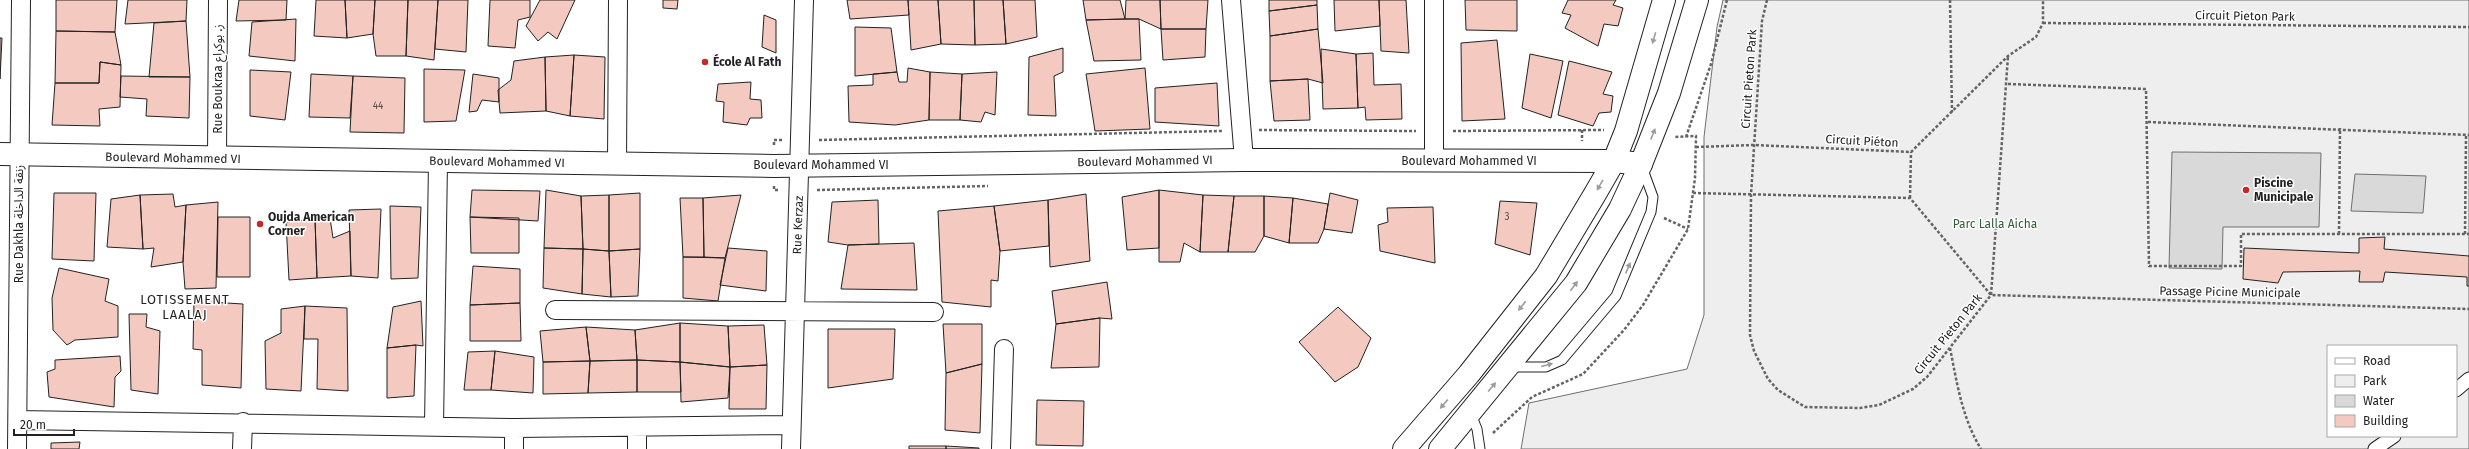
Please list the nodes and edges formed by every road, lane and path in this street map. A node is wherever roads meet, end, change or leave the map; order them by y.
1 (21, 0) edge
2 (218, 0) edge
3 (618, 0) edge
4 (804, 0) edge
5 (1231, 0) edge
6 (1434, 0) edge
7 (1664, 0) edge
8 (1697, 0) edge
9 (1727, 0) edge
10 (1767, 0) edge
11 (1950, 0) edge
12 (2043, 0) edge
13 (2043, 23) junction
14 (2469, 27) edge
15 (2008, 56) junction
16 (2008, 84) junction
17 (1952, 112) junction
18 (2148, 122) junction
19 (2340, 128) junction
20 (2467, 135) edge
21 (1686, 137) dead end
22 (1754, 145) junction
23 (1696, 147) dead end
24 (1911, 152) junction
25 (9, 154) edge
26 (217, 159) junction
27 (1244, 160) junction
28 (1434, 160) junction
29 (1614, 161) junction
30 (438, 162) junction
31 (617, 164) junction
32 (1641, 164) junction
33 (800, 166) junction
34 (1693, 193) dead end
35 (1751, 195) junction
36 (1910, 198) junction
37 (2338, 234) junction
38 (2465, 234) junction
39 (2469, 234) edge
40 (1991, 295) junction
41 (2469, 309) edge
42 (555, 310) dead end
43 (795, 310) junction
44 (934, 312) dead end
45 (1950, 348) junction
46 (1004, 349) dead end
47 (1509, 366) junction
48 (2469, 379) edge
49 (2457, 389) edge
50 (1470, 412) junction
51 (18, 420) junction
52 (1430, 421) junction
53 (244, 422) junction
54 (790, 425) junction
55 (434, 426) junction
56 (637, 427) junction
57 (514, 428) junction
58 (2393, 437) edge
59 (1444, 444) edge
60 (17, 449) edge
61 (242, 449) edge
62 (514, 449) edge
63 (637, 449) edge
64 (791, 449) edge
65 (1001, 449) edge
66 (1404, 449) edge
67 (1480, 449) edge
68 (1981, 449) edge
69 (2375, 449) edge

1 - 25 street, Rue Dakhla زنقة الداخلة
2 - 26 street, Rue Boukraa ز. بوكراع
3 - 31 street
4 - 33 street, Rue Kerzaz
5 - 27 street
6 - 28 street
7 -> 29 street
32 -> 8 street
9 - 21 path
10 - 22 path, Circuit Pieton Park
11 - 17 path
12 - 13 path
13 - 14 path, Circuit Pieton Park
13 - 15 path, Circuit Piéton
15 - 16 path, Circuit Pieton Park
15 - 17 path, Circuit Piéton
16 - 18 path
16 - 40 path, Circuit Pieton Park
17 - 24 path, Circuit Piéton
18 - 19 path
18 - 37 path
19 - 20 path
19 - 37 path
20 - 38 path
22 - 23 path, Circuit Piéton
22 - 24 path, Circuit Piéton
22 - 35 path, Circuit Pieton Park
24 - 36 path
25 - 26 street, Boulevard Mohammed VI
25 - 51 street, Rue Dakhla زنقة الداخلة
26 - 30 street, Boulevard Mohammed VI
27 - 28 street, Boulevard Mohammed VI
27 - 33 street, Boulevard Mohammed VI
28 - 29 street, Boulevard Mohammed VI
29 - 32 street, Boulevard Mohammed VI
29 -> 52 street
30 - 31 street, Boulevard Mohammed VI
30 - 55 street
31 - 33 street, Boulevard Mohammed VI
47 -> 32 street
47 -> 32 lane
33 - 43 street, Rue Kerzaz
34 - 35 path
35 - 36 path
35 - 45 path, Circuit Pieton Park
36 - 40 path
37 - 38 path
38 - 39 path
40 - 41 path, Passage Picine Municipale
40 - 45 path, Circuit Pieton Park
42 - 43 street
43 - 44 street
43 - 54 street, Rue Kerzaz
45 - 68 path
46 - 65 street
50 -> 47 street
48 - 49 street
50 - 59 street
50 - 67 lane
51 - 53 street
51 - 60 street, Rue Dakhla زنقة الداخلة
52 - 59 street
52 - 66 street
53 - 55 street
53 - 61 street
54 - 56 street
54 - 64 street, Rue Kerzaz
55 - 57 street
56 - 57 street
56 - 63 street
57 - 62 street
58 - 69 street

